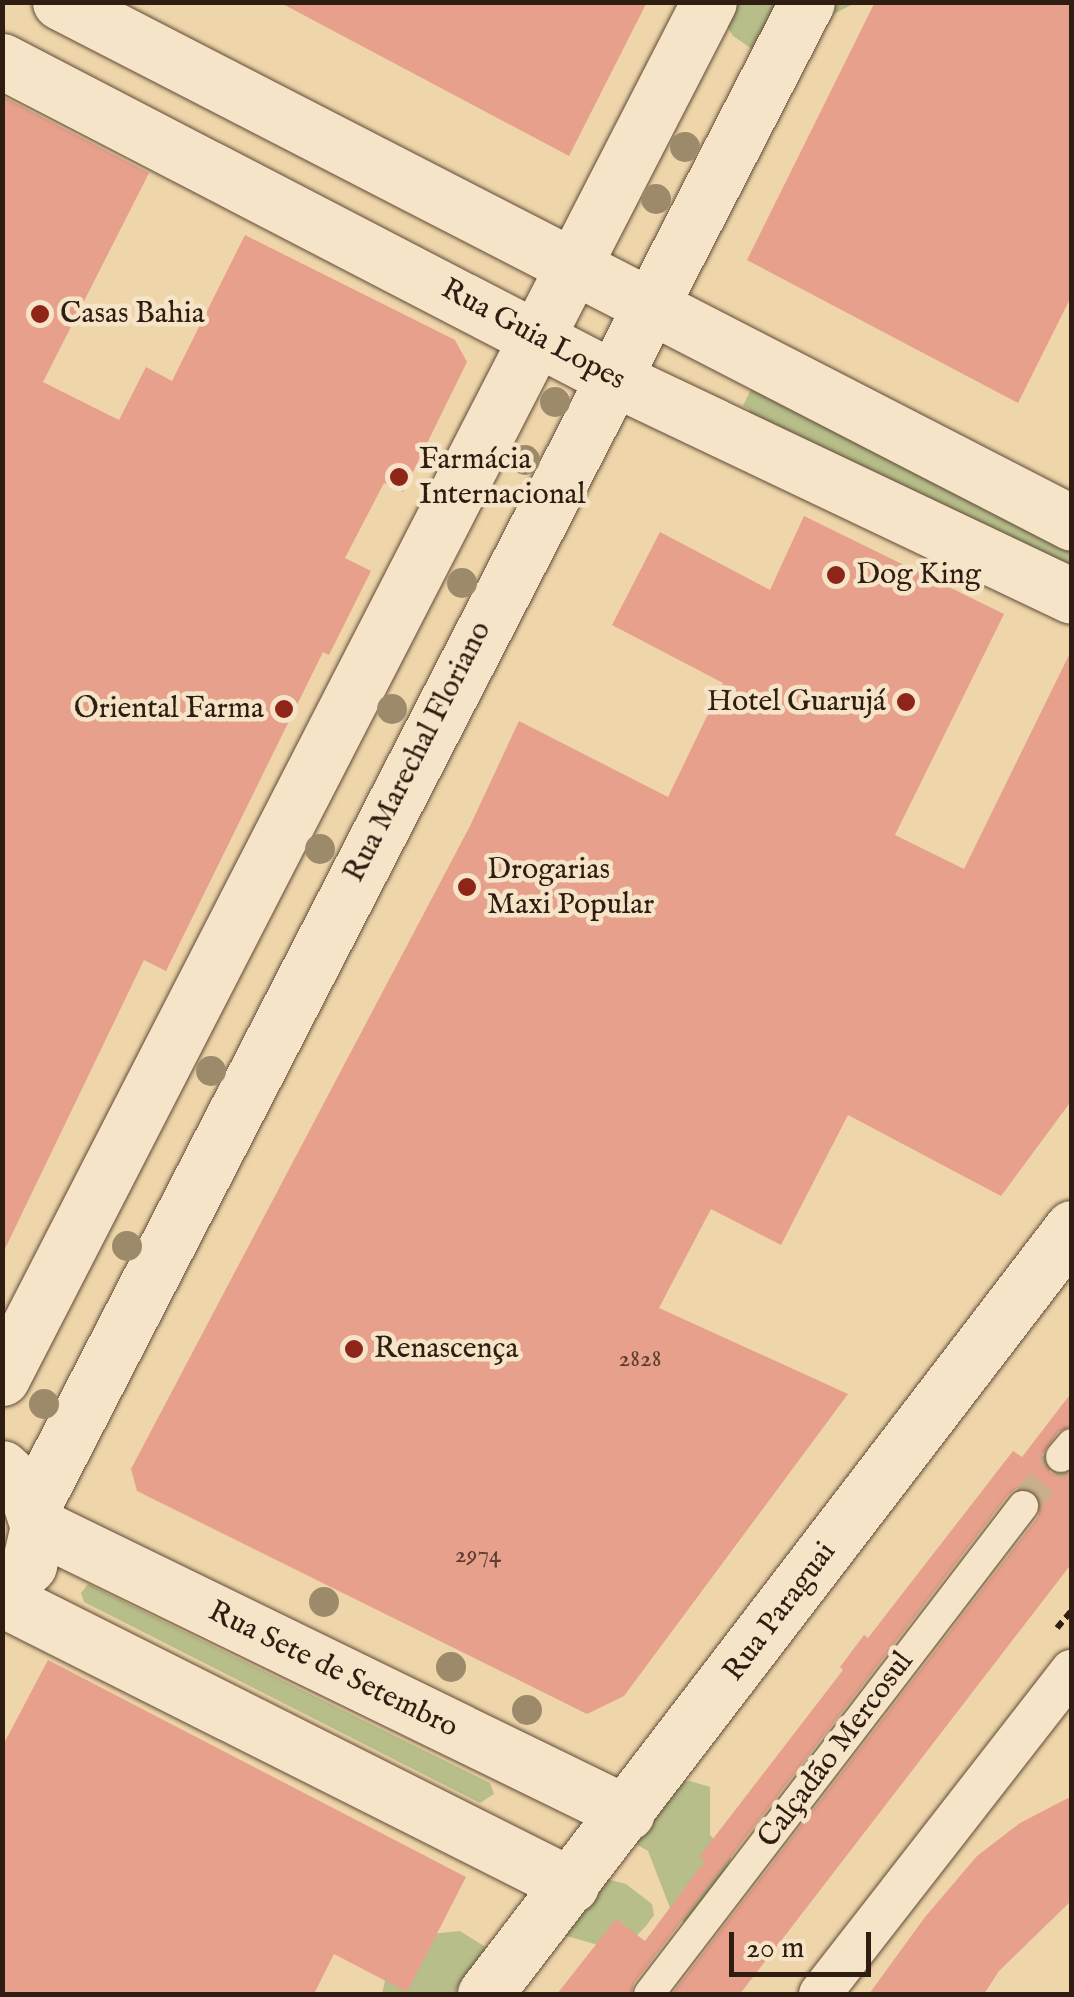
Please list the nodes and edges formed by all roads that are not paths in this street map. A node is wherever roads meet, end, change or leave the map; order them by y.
1 (60, 2) edge
2 (709, 2) edge
3 (806, 2) edge
4 (2, 61) edge
5 (575, 266) junction
6 (648, 306) junction
7 (536, 336) junction
8 (610, 377) junction
9 (1072, 523) edge
10 (1072, 596) edge
11 (1072, 1228) edge
12 (2, 1378) edge
13 (25, 1499) edge
14 (1023, 1506) tunnel mouth
15 (2, 1596) edge
16 (1072, 1670) edge
17 (627, 1813) junction
18 (572, 1885) junction
19 (485, 1994) edge
20 (649, 1994) edge
21 (820, 1994) edge

1 - 5 main road
2 - 5 main road
3 - 6 main road, Rua Marechal Floriano
4 - 7 main road, Rua Guia Lopes
5 - 6 main road
5 - 7 main road
6 - 8 main road, Rua Marechal Floriano
6 - 9 main road
7 - 8 main road, Rua Guia Lopes
7 - 12 main road
8 - 10 main road, Rua Guia Lopes
8 - 13 main road, Rua Marechal Floriano
11 - 17 main road, Rua Paraguai
13 - 15 main road, Rua Marechal Floriano
13 - 17 main road, Rua Sete de Setembro
14 - 20 street, Calçadão Mercosul
15 - 18 main road
16 - 21 street
17 - 18 main road, Rua Paraguai
18 - 19 main road, Rua Paraguai

